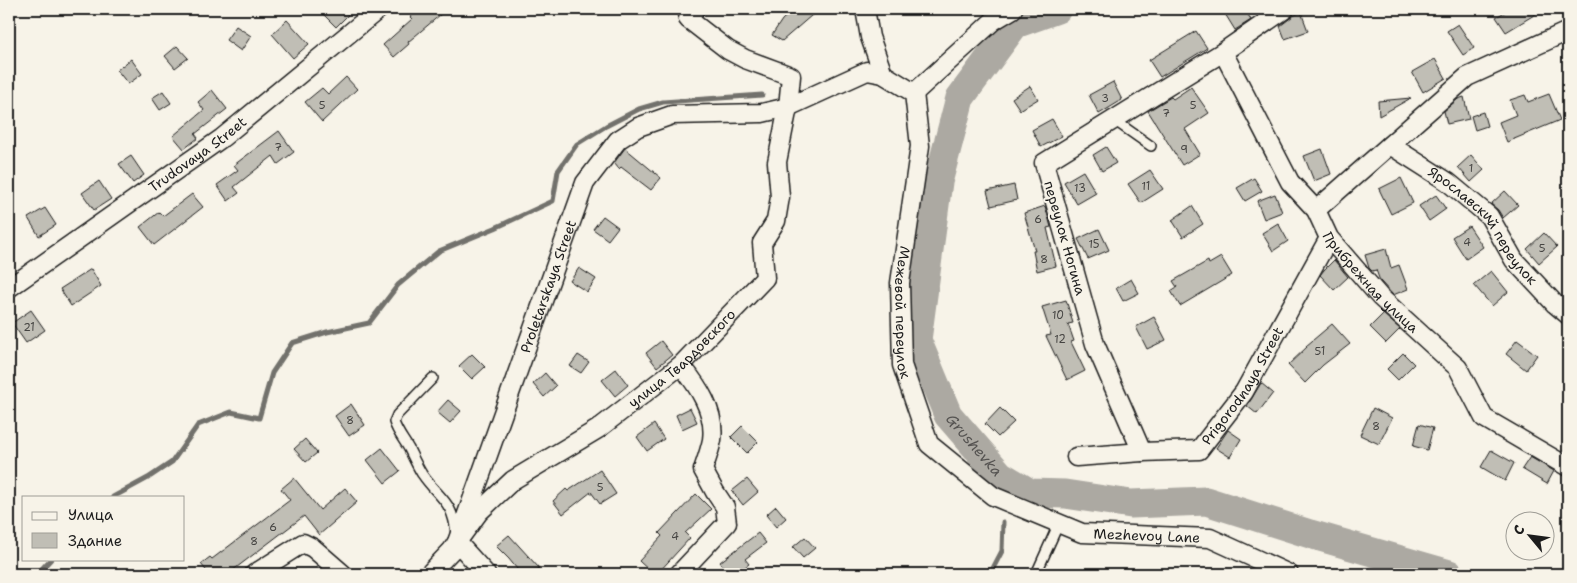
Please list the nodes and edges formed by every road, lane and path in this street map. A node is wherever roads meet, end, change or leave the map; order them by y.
1 (865, 9) edge
2 (1013, 9) edge
3 (1285, 9) edge
4 (369, 12) edge
5 (691, 14) edge
6 (1568, 31) edge
7 (1222, 52) junction
8 (884, 74) junction
9 (914, 93) junction
10 (788, 107) junction
11 (1114, 120) junction
12 (1390, 145) junction
13 (1151, 146) dead end
14 (1316, 210) junction
15 (1329, 238) junction
16 (9, 288) edge
17 (1568, 315) edge
18 (681, 365) junction
19 (433, 378) dead end
20 (1142, 452) junction
21 (1076, 457) dead end
22 (1568, 467) edge
23 (1059, 524) junction
24 (457, 542) junction
25 (254, 574) edge
26 (343, 574) edge
27 (429, 574) edge
28 (486, 574) edge
29 (679, 574) edge
30 (1036, 574) edge
31 (1289, 574) edge

1 - 8 street
2 - 9 street
3 - 7 street, переулок Ногина
4 - 16 street, Trudovaya Street
5 - 10 street, улица Твардовского
6 - 12 street
7 - 11 street, переулок Ногина
7 - 14 street, Прибрежная улица
8 - 9 street
8 - 10 street, Proletarskaya Street
9 - 23 street, Межевой переулок
10 - 18 street, улица Твардовского
10 - 24 street, Proletarskaya Street
11 - 13 lane
11 - 20 street, переулок Ногина
12 - 14 street
12 - 17 street, Ярославский переулок
14 - 15 street, Прибрежная улица
15 - 20 street, Prigorodnaya Street
15 - 22 street, Прибрежная улица
18 - 24 street, улица Твардовского
18 - 29 street
19 - 24 lane
20 - 21 street, Prigorodnaya Street
23 - 30 lane
23 - 31 street, Mezhevoy Lane
24 - 27 street, Proletarskaya Street
24 - 28 street
25 - 26 street

